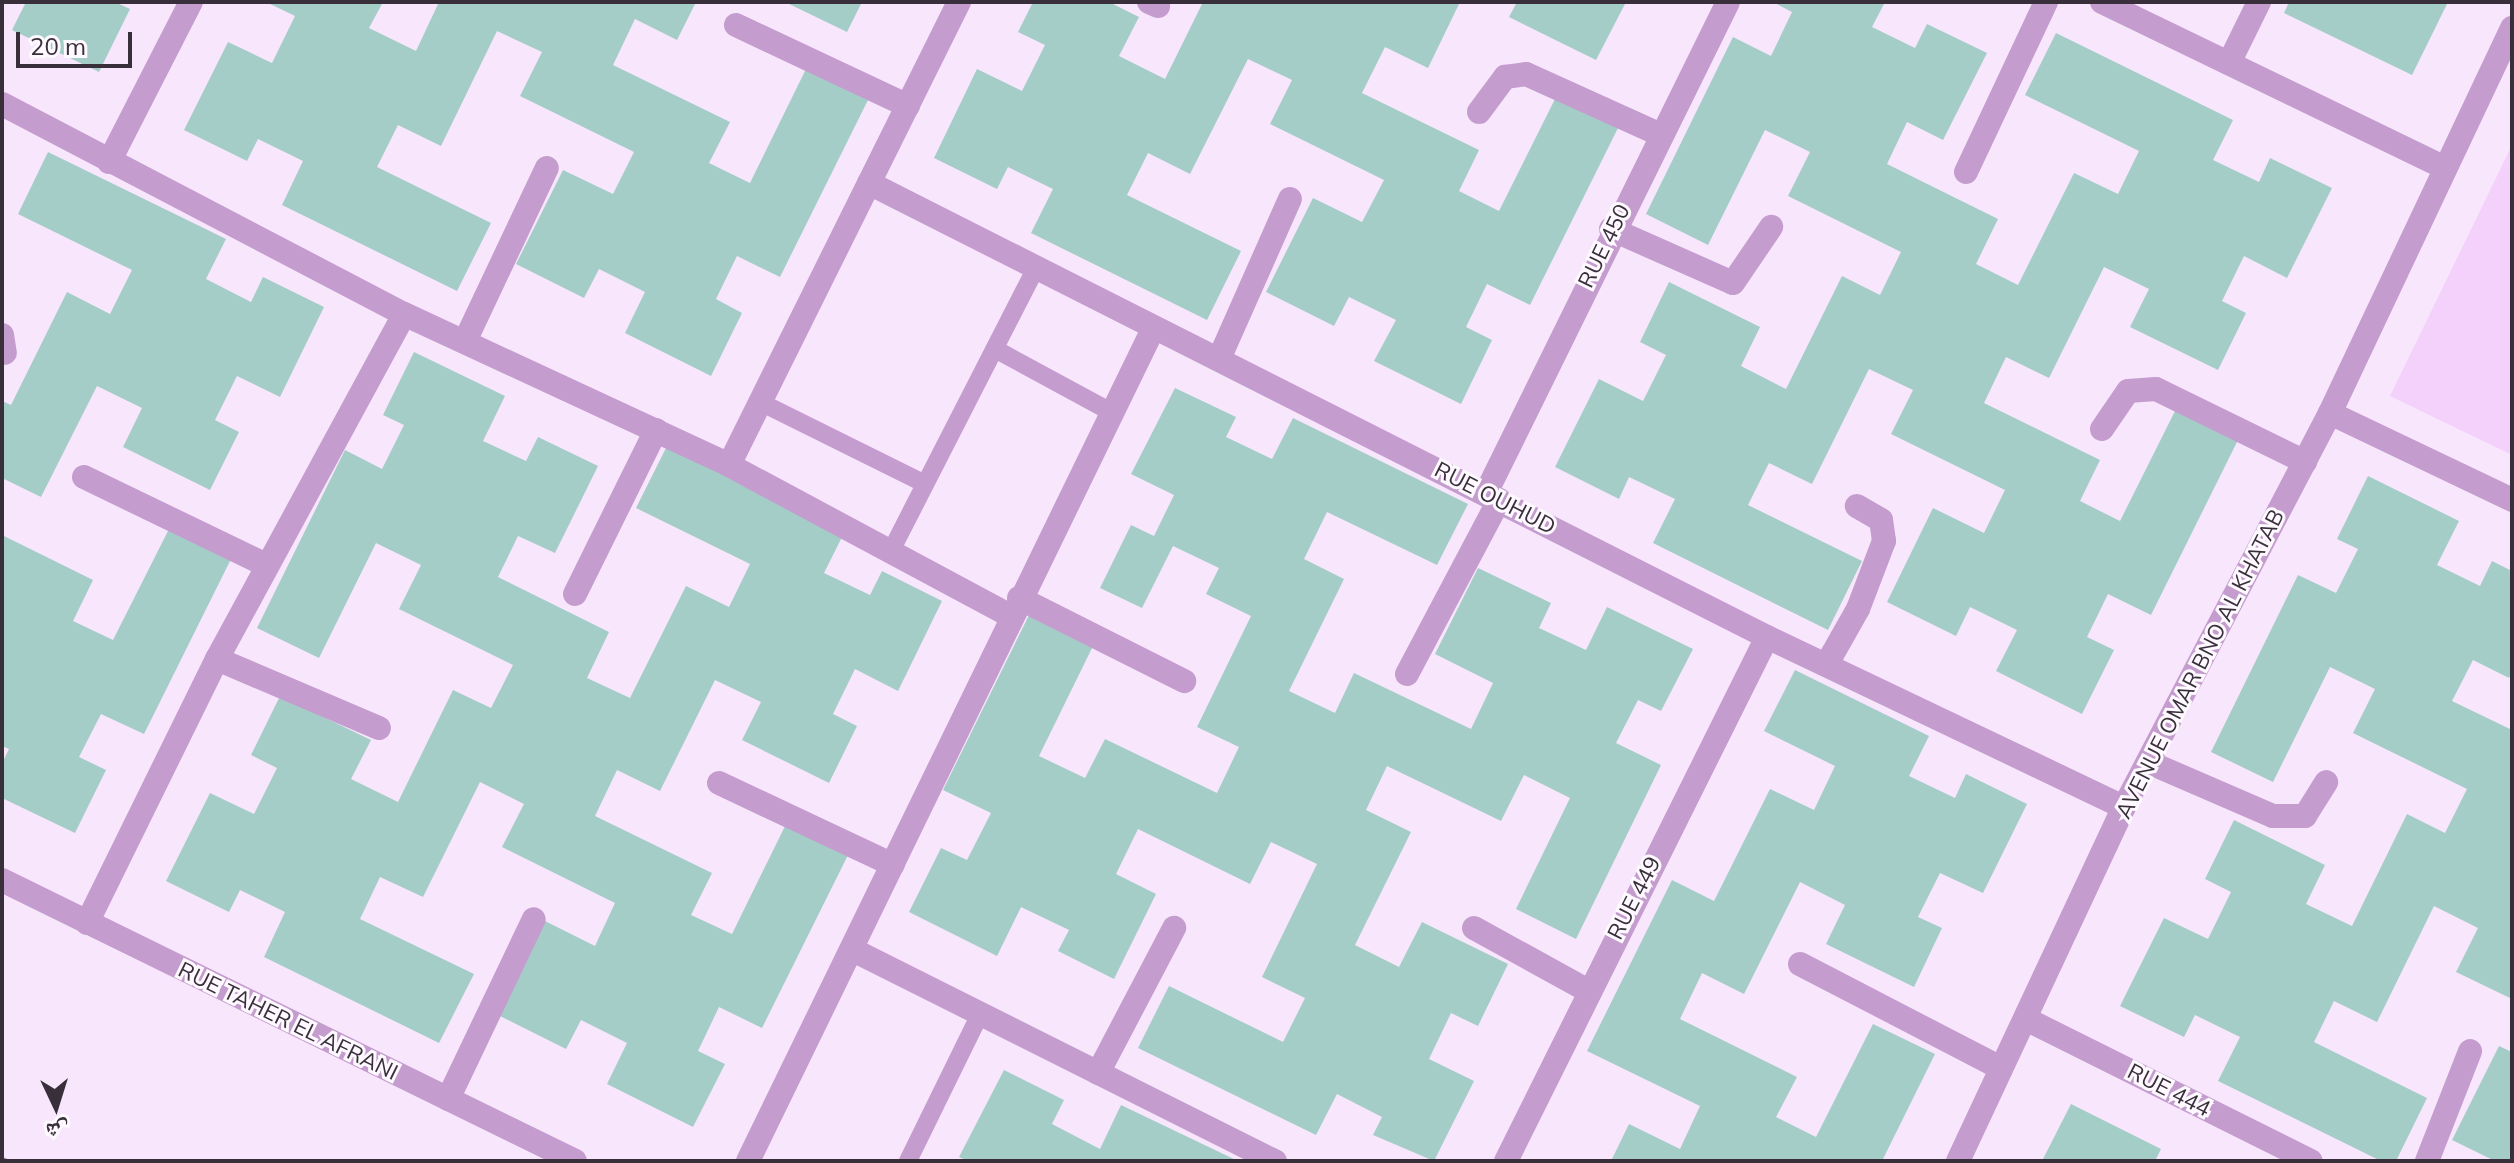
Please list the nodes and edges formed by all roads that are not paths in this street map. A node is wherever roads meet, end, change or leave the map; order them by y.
1 (191, 2) edge
2 (959, 2) edge
3 (1728, 2) edge
4 (2046, 2) edge
5 (2102, 2) edge
6 (2259, 2) edge
7 (736, 25) dead end
8 (2512, 28) edge
9 (2229, 63) junction
10 (2, 104) edge
11 (908, 106) junction
12 (1479, 112) dead end
13 (1659, 134) junction
14 (109, 162) junction
15 (2443, 167) junction
16 (547, 168) dead end
17 (1966, 172) dead end
18 (869, 183) junction
19 (1290, 199) dead end
20 (1771, 227) dead end
21 (1611, 229) junction
22 (1035, 269) junction
23 (404, 314) junction
24 (1153, 329) junction
25 (466, 339) junction
26 (995, 349) junction
27 (1219, 359) junction
28 (760, 402) junction
29 (1109, 411) junction
30 (2330, 413) junction
31 (2102, 429) dead end
32 (656, 430) junction
33 (2305, 462) junction
34 (729, 465) junction
35 (84, 477) dead end
36 (925, 484) junction
37 (1493, 497) junction
38 (2512, 500) edge
39 (1857, 506) dead end
40 (891, 551) junction
41 (266, 565) junction
42 (575, 594) dead end
43 (1014, 606) junction
44 (1767, 637) junction
45 (217, 659) junction
46 (1828, 662) junction
47 (1407, 674) dead end
48 (1184, 681) dead end
49 (379, 728) dead end
50 (2148, 762) junction
51 (2326, 782) dead end
52 (719, 783) dead end
53 (2124, 807) junction
54 (893, 865) junction
55 (2, 880) edge
56 (534, 919) dead end
57 (87, 923) junction
58 (1174, 928) dead end
59 (1474, 928) dead end
60 (853, 950) junction
61 (1800, 964) dead end
62 (1587, 990) junction
63 (978, 1018) junction
64 (2026, 1019) junction
65 (2470, 1051) dead end
66 (2001, 1068) junction
67 (1098, 1073) junction
68 (448, 1099) junction
69 (575, 1161) edge
70 (748, 1161) edge
71 (908, 1161) edge
72 (1275, 1161) edge
73 (1506, 1161) edge
74 (1958, 1161) edge
75 (2311, 1161) edge
76 (2427, 1161) edge

1 - 14 street
2 - 11 street
3 - 13 street, RUE 450
4 - 17 street
5 - 9 street
6 - 9 street
7 - 11 street
8 - 15 street, AVENUE OMAR BNO AL KHATAB
9 - 15 street
10 - 14 street
11 - 18 street
12 - 13 street
13 - 21 street, RUE 450
14 - 23 street
15 - 30 street, AVENUE OMAR BNO AL KHATAB
16 - 25 street
18 - 22 street, RUE OUHUD
18 - 28 street
19 - 27 street
20 - 21 street
21 - 37 street, RUE 450
22 - 24 street, RUE OUHUD
22 - 26 lane
23 - 25 street
23 - 41 street
24 - 27 street, RUE OUHUD
24 - 29 street
25 - 32 street
26 - 29 lane
26 - 36 lane
27 - 37 street, RUE OUHUD
28 - 34 street
28 - 36 lane
29 - 43 street
30 - 33 street, AVENUE OMAR BNO AL KHATAB
30 - 38 street
31 - 33 street
32 - 34 street
32 - 42 street
33 - 50 street, AVENUE OMAR BNO AL KHATAB
34 - 40 street
35 - 41 street
36 - 40 lane
37 - 44 street, RUE OUHUD
37 - 47 street, RUE 450
39 - 46 street
40 - 43 street
41 - 45 street
43 - 48 street
43 - 54 street
44 - 46 street, RUE OUHUD
44 - 62 street, RUE 449
45 - 49 street
45 - 57 street
46 - 53 street, RUE OUHUD
50 - 51 street
50 - 53 street, AVENUE OMAR BNO AL KHATAB
52 - 54 street
53 - 64 street, AVENUE OMAR BNO AL KHATAB
54 - 60 street
55 - 57 street, RUE TAHER EL AFRANI
56 - 68 street
57 - 68 street, RUE TAHER EL AFRANI
58 - 67 street
59 - 62 street
60 - 63 street
60 - 70 street
61 - 66 street
62 - 73 street, RUE 449
63 - 67 street
63 - 71 lane
64 - 66 street, AVENUE OMAR BNO AL KHATAB
64 - 75 street, RUE 444
65 - 76 street
66 - 74 street, AVENUE OMAR BNO AL KHATAB
67 - 72 street
68 - 69 street, RUE TAHER EL AFRANI

